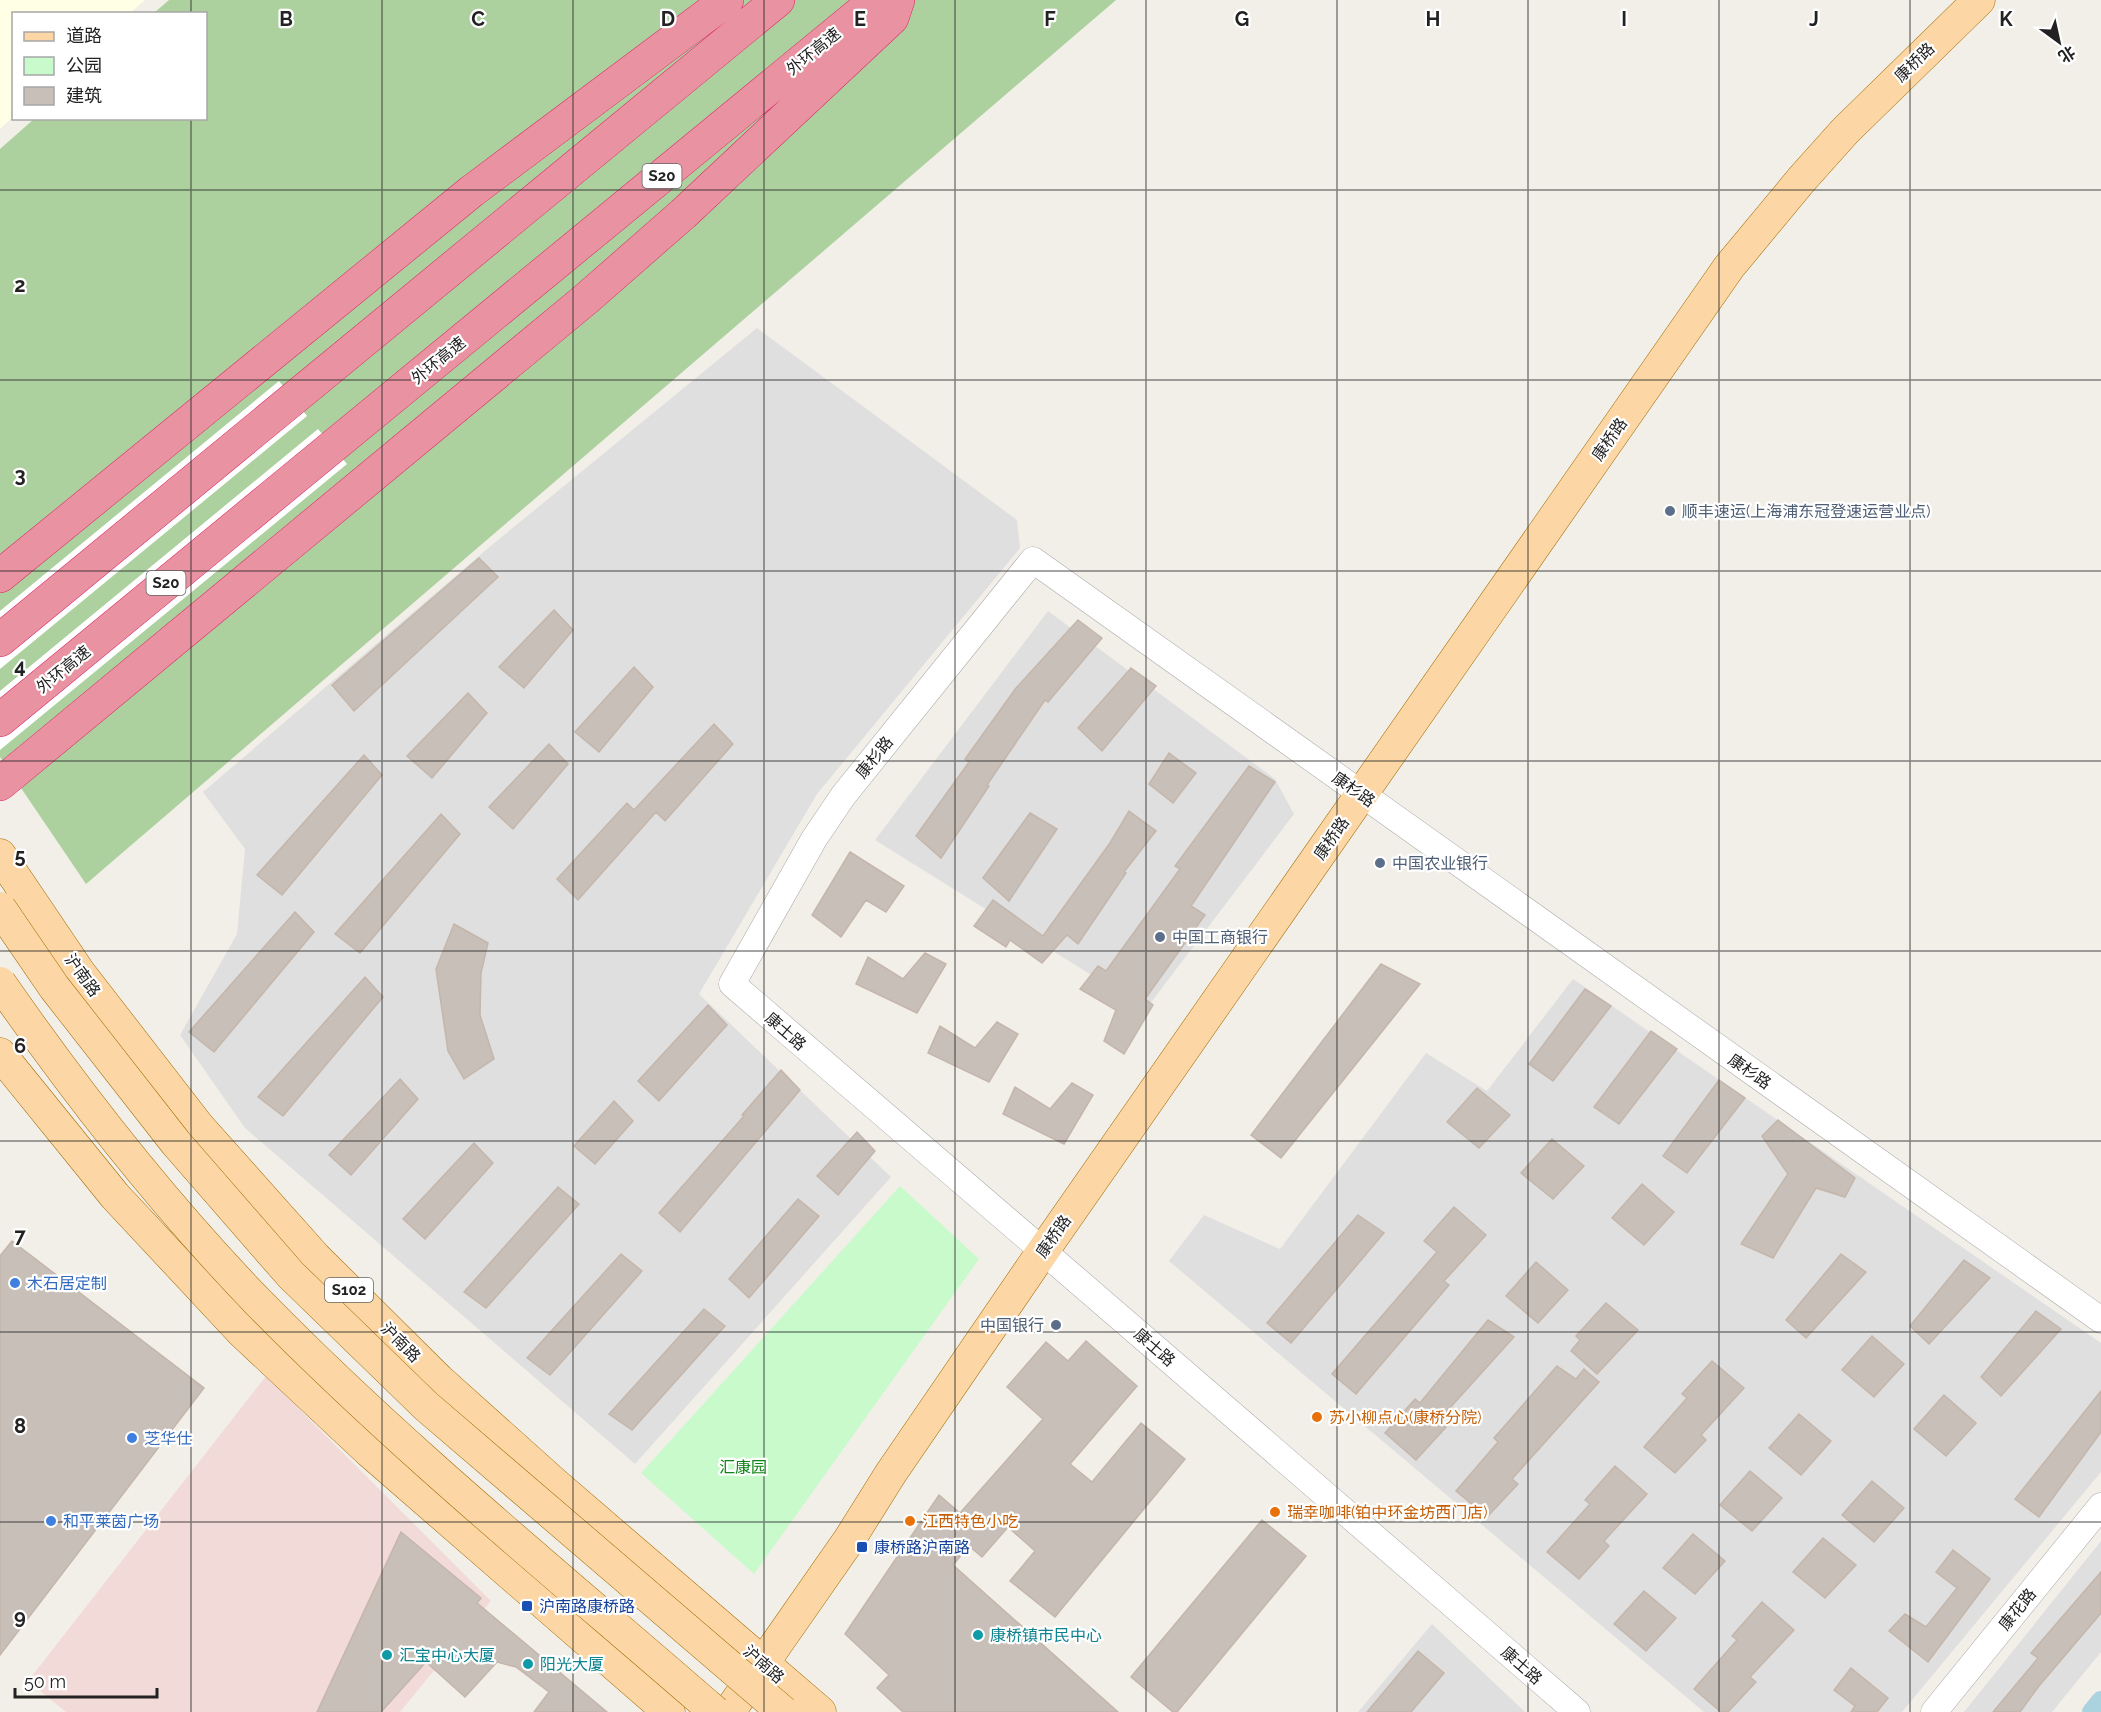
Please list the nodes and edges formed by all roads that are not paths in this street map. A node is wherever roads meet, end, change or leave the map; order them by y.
1 (727, 0) edge
2 (778, 0) edge
3 (876, 0) edge
4 (898, 0) edge
5 (1978, 0) edge
6 (0, 576) edge
7 (0, 640) edge
8 (0, 720) edge
9 (0, 784) edge
10 (1361, 794) junction
11 (0, 855) edge
12 (0, 908) edge
13 (0, 983) edge
14 (732, 984) joint
15 (0, 1054) edge
16 (1043, 1251) junction
17 (2101, 1320) edge
18 (2101, 1506) edge
19 (764, 1664) junction
20 (669, 1712) edge
21 (715, 1712) edge
22 (729, 1712) edge
23 (783, 1712) edge
24 (820, 1712) edge
25 (1576, 1712) edge
26 (1934, 1712) edge

1 - 6 highway
2 - 7 highway
3 - 8 highway, 外环高速 / S20
4 - 9 highway
5 - 10 main road, 康桥路
10 - 14 street, 康杉路
10 - 16 main road, 康桥路
10 - 17 street, 康杉路
11 - 19 main road, 沪南路 / S102
12 - 23 main road, bridge
13 - 21 main road, bridge
14 - 16 street, 康士路
15 - 20 main road
16 - 19 main road, 康桥路
16 - 25 street, 康士路
18 - 26 street, 康花路
19 - 22 main road, 康桥路
19 - 24 main road, 沪南路 / S102

